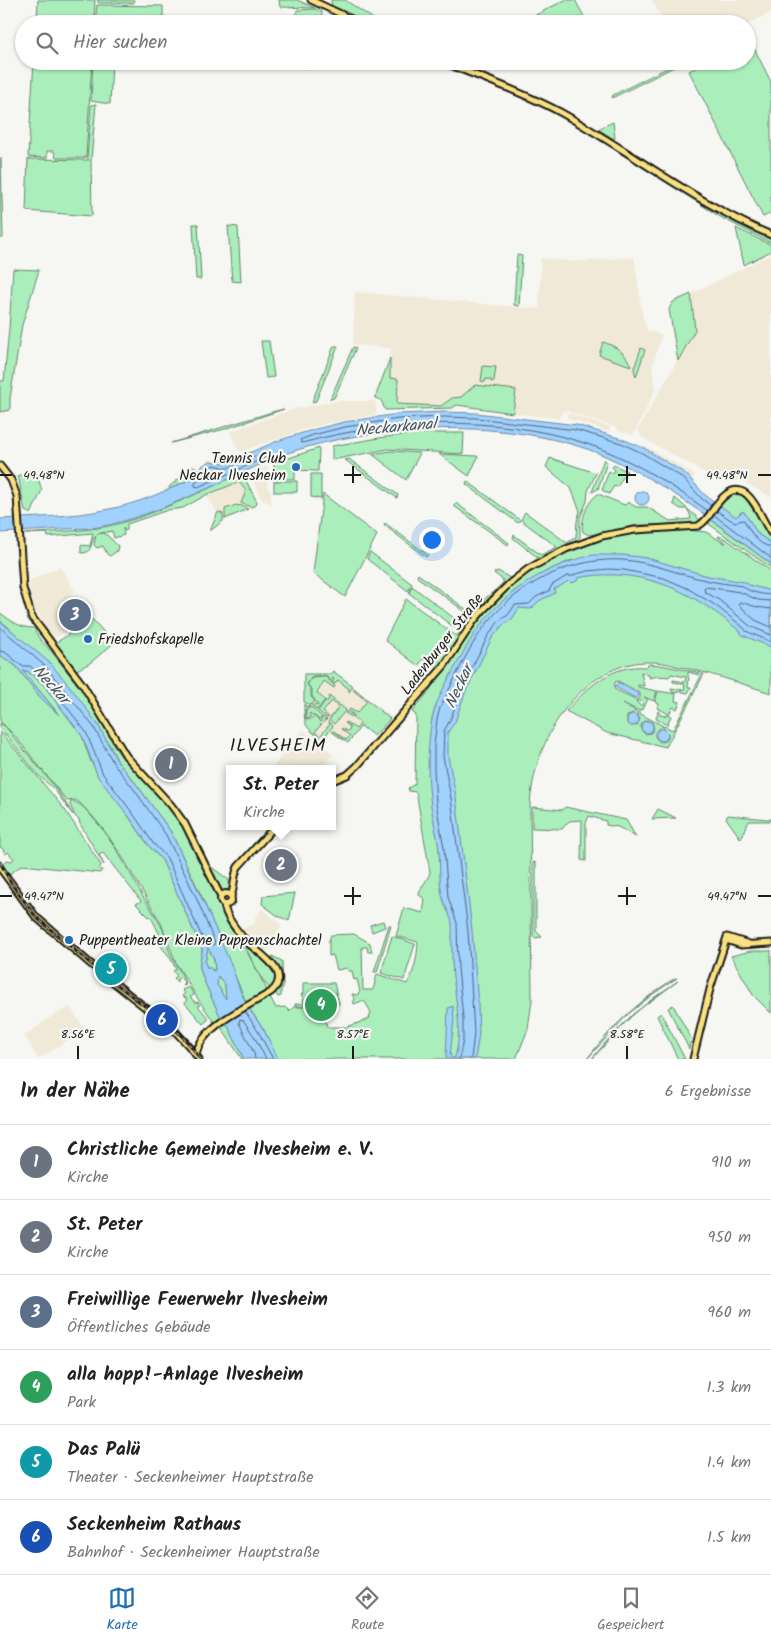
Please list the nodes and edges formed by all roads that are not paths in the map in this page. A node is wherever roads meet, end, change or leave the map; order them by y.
1 (311, 0) edge
2 (343, 15) edge
3 (464, 70) edge
4 (771, 235) edge
5 (0, 466) edge
6 (771, 533) edge
7 (336, 779) edge
8 (271, 830) edge
9 (0, 868) edge
10 (225, 895) junction
11 (226, 904) junction
12 (726, 938) junction
13 (771, 943) edge
14 (734, 944) junction
15 (749, 944) junction
16 (722, 951) junction
17 (205, 1036) junction
18 (194, 1050) edge
19 (693, 1059) edge

1 - 2 main road
3 - 4 main road
5 - 10 main road
6 - 7 main road, Ladenburger Straße
8 - 10 main road
9 - 18 main road
10 - 11 main road
10 - 11 main road
11 - 17 main road
12 - 14 main road
12 - 15 main road
12 - 16 main road
13 - 15 main road
14 - 15 main road
14 - 16 main road
16 - 19 main road
17 - 18 main road
17 - 18 main road

